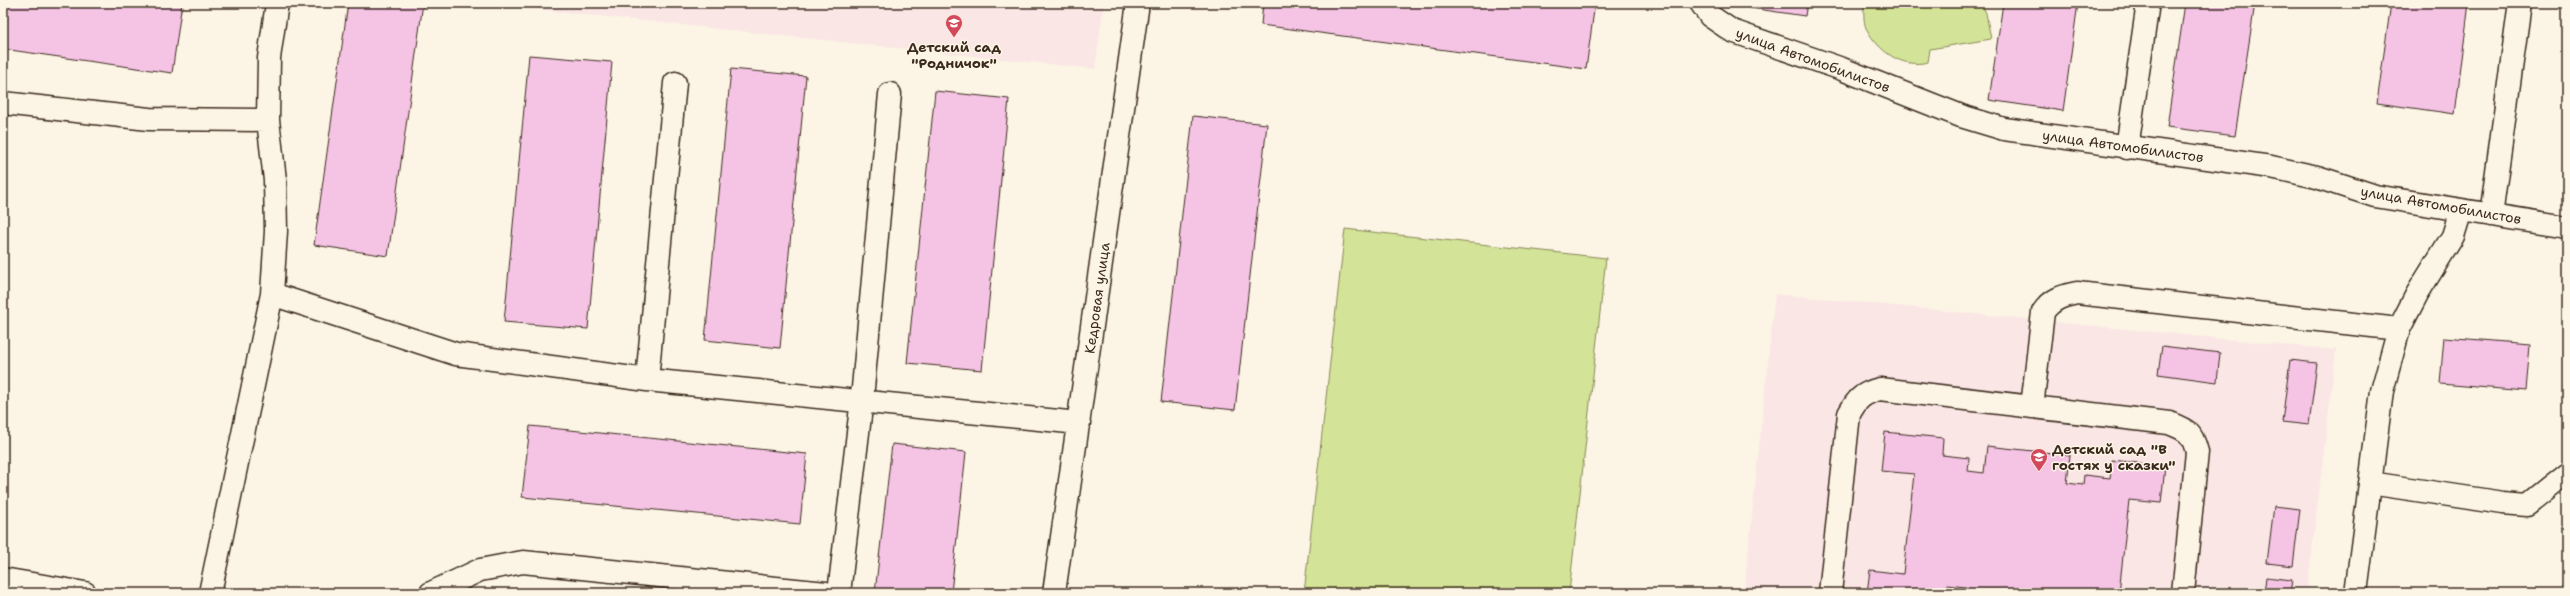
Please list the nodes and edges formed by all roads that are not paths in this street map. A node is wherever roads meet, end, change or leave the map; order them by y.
1 (277, 3) edge
2 (1138, 3) edge
3 (1701, 3) edge
4 (2148, 3) edge
5 (2520, 3) edge
6 (675, 83) dead end
7 (890, 94) dead end
8 (3, 103) edge
9 (268, 120) junction
10 (2127, 148) junction
11 (2461, 210) junction
12 (2491, 215) junction
13 (2567, 228) edge
14 (272, 294) junction
15 (2399, 329) junction
16 (647, 380) junction
17 (862, 399) junction
18 (2032, 407) junction
19 (1080, 423) junction
20 (2567, 473) edge
21 (2370, 483) junction
22 (3, 579) edge
23 (85, 593) edge
24 (210, 593) edge
25 (431, 593) edge
26 (826, 593) edge
27 (839, 593) edge
28 (1054, 593) edge
29 (1830, 593) edge
30 (2182, 593) edge
31 (2356, 593) edge

1 - 9 street
2 - 19 street, Кедровая улица
3 - 10 street, улица Автомобилистов
4 - 10 street
5 - 12 street
6 - 16 street
7 - 17 street
8 - 9 street
9 - 14 street
10 - 11 street, улица Автомобилистов
11 - 12 street, улица Автомобилистов
11 - 15 street
12 - 13 street, улица Автомобилистов
14 - 16 street
14 - 24 street
15 - 18 street
15 - 21 street
16 - 17 street
17 - 19 street
17 - 27 street
18 - 29 street
18 - 30 street
19 - 28 street, Кедровая улица
20 - 21 street
21 - 31 street
22 - 23 street
25 - 26 street

